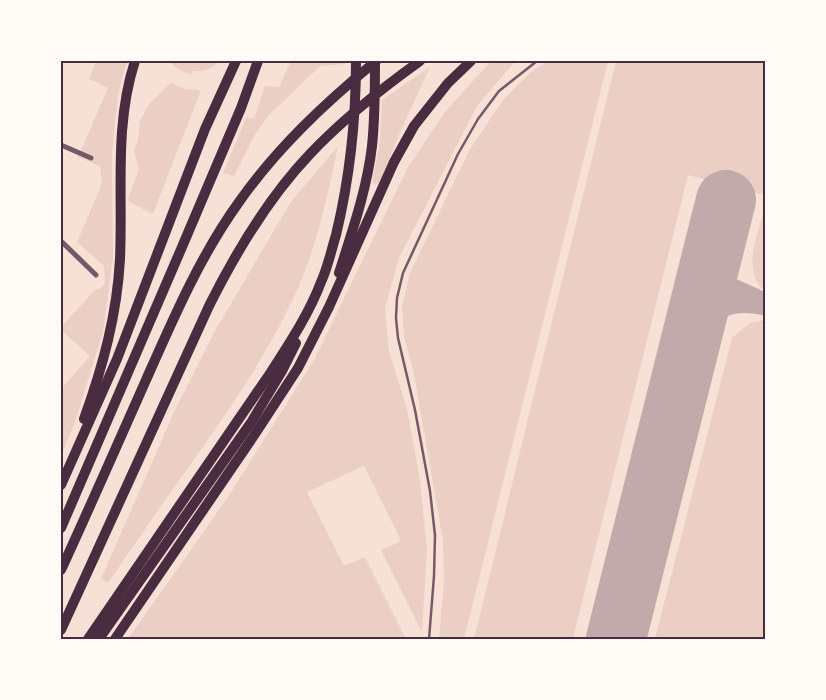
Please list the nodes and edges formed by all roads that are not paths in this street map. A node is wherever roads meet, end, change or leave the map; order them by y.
1 (135, 61) edge
2 (236, 61) edge
3 (258, 61) edge
4 (356, 61) edge
5 (375, 61) edge
6 (420, 61) edge
7 (472, 61) edge
8 (537, 61) edge
9 (61, 145) edge
10 (91, 158) dead end
11 (61, 241) edge
12 (96, 274) dead end
13 (322, 282) junction
14 (318, 330) junction
15 (61, 484) edge
16 (61, 528) edge
17 (61, 570) edge
18 (61, 630) edge
19 (88, 639) edge
20 (100, 639) edge
21 (115, 639) edge
22 (429, 639) edge

1 - 15 highway
2 - 15 highway
3 - 16 highway
4 - 13 highway
5 - 14 highway
5 - 17 highway
6 - 18 highway
7 - 14 highway
8 - 22 lane
9 - 10 street
11 - 12 street
13 - 19 highway
13 - 20 highway
14 - 21 highway

